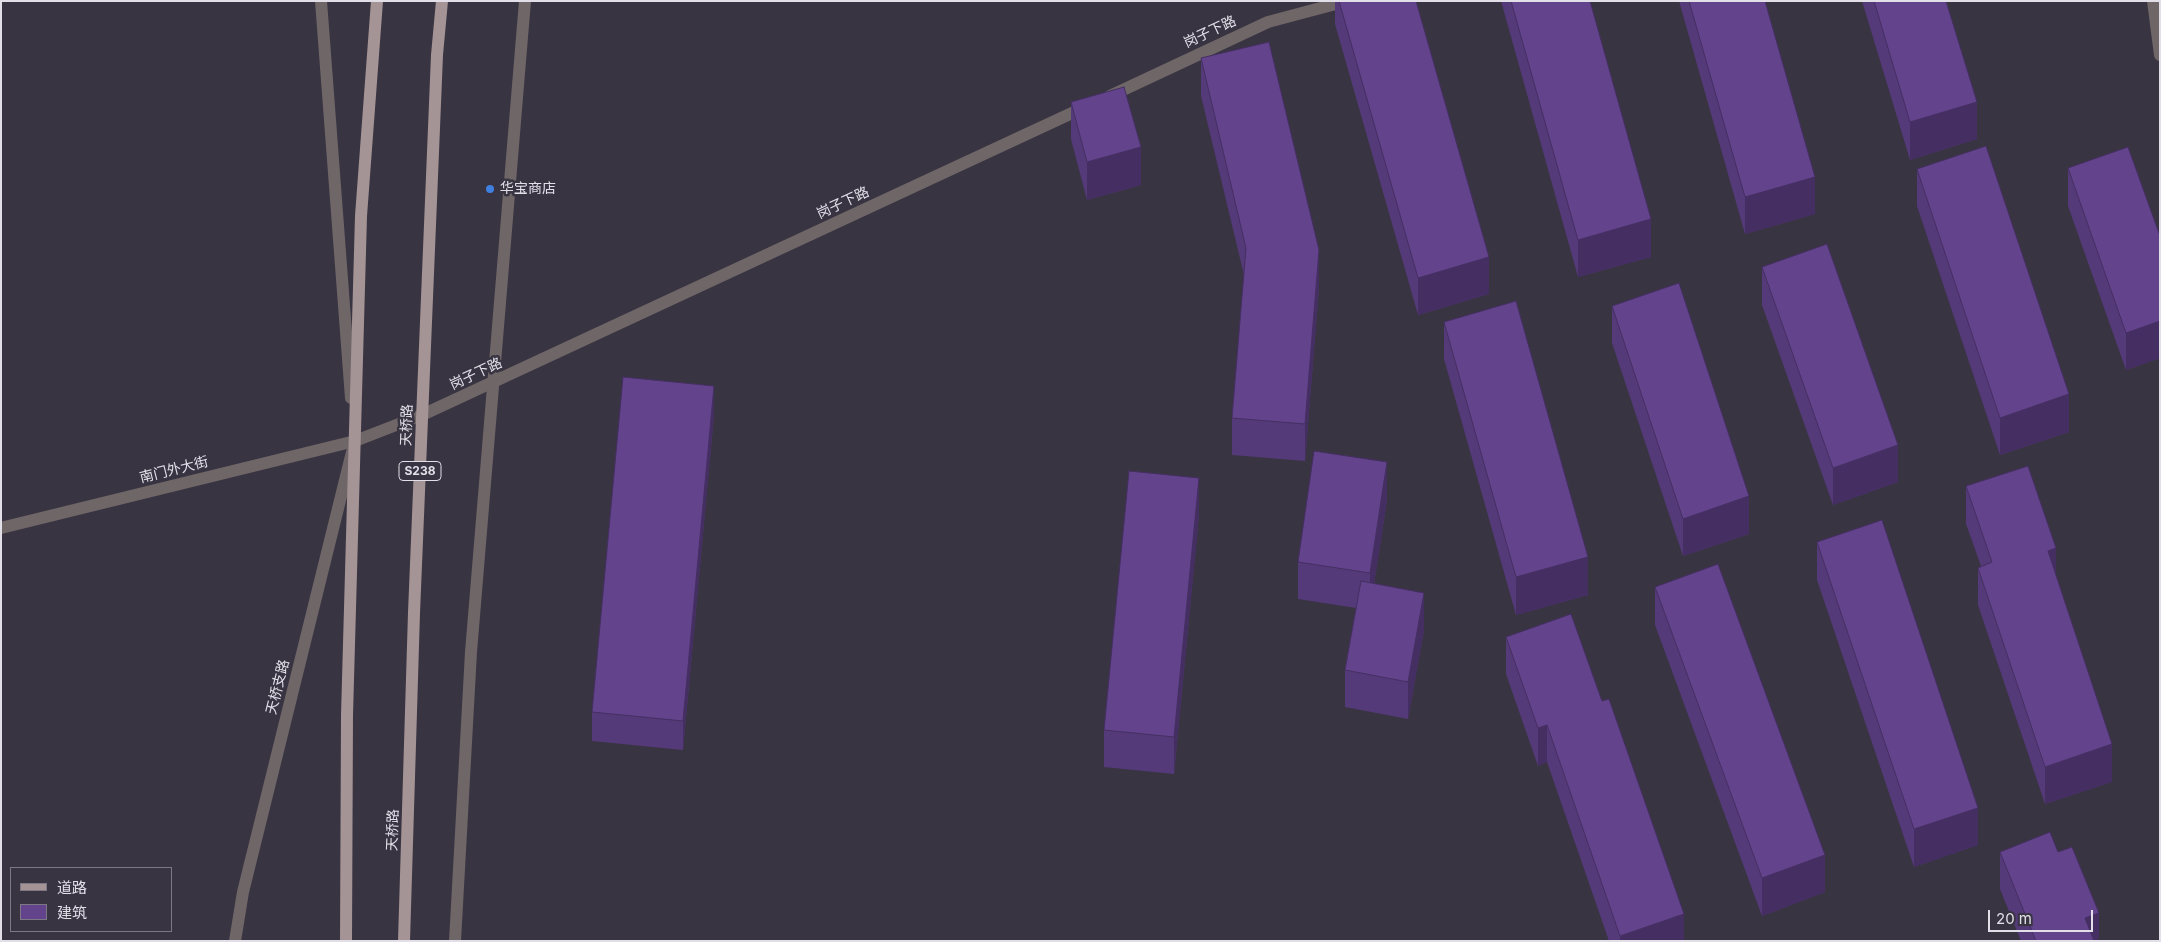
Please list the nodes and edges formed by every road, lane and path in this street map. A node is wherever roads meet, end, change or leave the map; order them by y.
1 (321, 1) edge
2 (377, 1) edge
3 (442, 1) edge
4 (525, 1) edge
5 (1347, 1) edge
6 (2153, 1) edge
7 (2160, 55) edge
8 (494, 382) junction
9 (422, 415) junction
10 (355, 441) junction
11 (1, 528) edge
12 (235, 941) edge
13 (346, 941) edge
14 (404, 941) edge
15 (455, 941) edge

1 - 10 street, 天桥支路
2 - 10 main road
3 - 9 main road, 天桥路 / S238
4 - 8 street
5 - 8 street, 岗子下路
6 - 7 street
8 - 9 street, 岗子下路
8 - 15 street
9 - 10 street, 岗子下路
9 - 14 main road, 天桥路 / S238
10 - 11 street, 南门外大街
10 - 12 street, 天桥支路
10 - 13 main road

